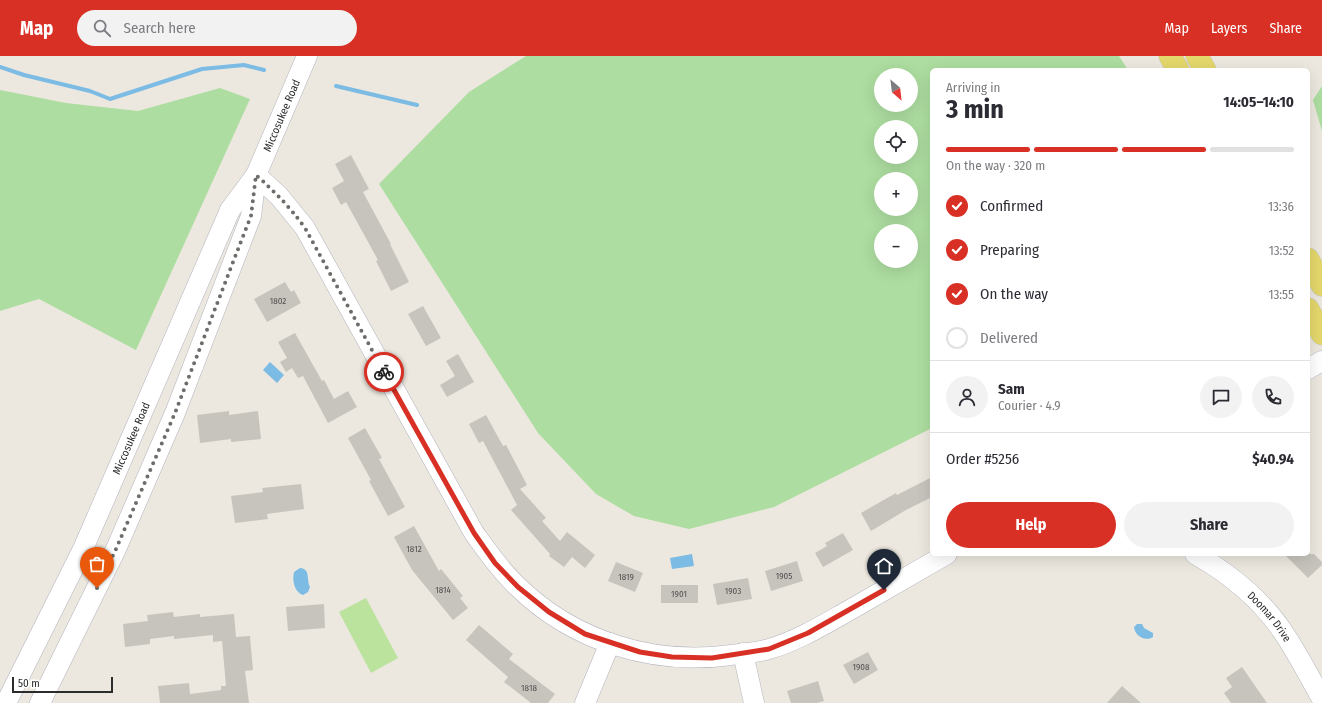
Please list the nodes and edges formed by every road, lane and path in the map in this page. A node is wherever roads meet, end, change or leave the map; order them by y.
1 (307, 56) edge
2 (1170, 56) edge
3 (1197, 56) edge
4 (1177, 68) edge
5 (1204, 68) edge
6 (256, 175) junction
7 (1310, 263) edge
8 (1322, 285) edge
9 (1310, 313) edge
10 (1322, 334) edge
11 (1322, 361) edge
12 (1310, 369) edge
13 (113, 482) junction
14 (139, 496) junction
15 (944, 556) edge
16 (1197, 556) edge
17 (610, 644) junction
18 (743, 653) junction
19 (1322, 699) edge
20 (6, 703) edge
21 (40, 703) edge
22 (585, 703) edge
23 (754, 703) edge

1 - 6 street, Miccosukee Road
2 - 4 main road
3 - 5 main road
6 - 13 street, Miccosukee Road
6 - 14 street, Miccosukee Road
6 - 17 street
7 - 8 main road
9 - 10 main road
11 - 12 street
13 - 14 street
13 - 20 street, Miccosukee Road
14 - 21 street, Miccosukee Road
15 - 18 street
16 - 19 street, Doomar Drive
17 - 18 street
17 - 22 street
18 - 23 street

